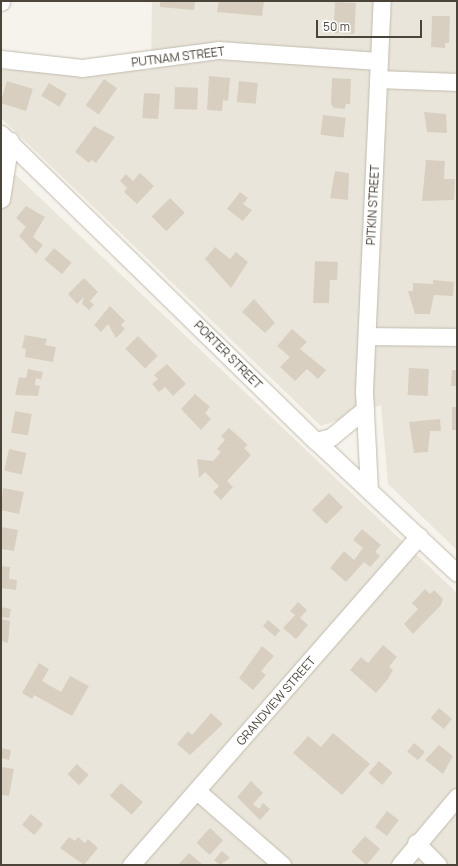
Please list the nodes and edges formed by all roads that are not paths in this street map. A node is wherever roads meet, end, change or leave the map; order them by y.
1 (382, 1) edge
2 (1, 59) edge
3 (379, 61) junction
4 (378, 79) junction
5 (457, 82) edge
6 (5, 138) edge
7 (1, 199) edge
8 (367, 336) junction
9 (457, 337) edge
10 (365, 409) junction
11 (316, 441) junction
12 (369, 490) junction
13 (420, 536) junction
14 (457, 573) edge
15 (197, 791) junction
16 (457, 797) edge
17 (416, 843) junction
18 (131, 865) edge
19 (282, 865) edge
20 (400, 865) edge
21 (438, 865) edge

1 - 3 street, PITKIN STREET
2 - 3 street, PUTNAM STREET
3 - 4 street, PITKIN STREET
4 - 5 street
4 - 8 street, PITKIN STREET
6 - 7 street
6 - 11 street, PORTER STREET
8 - 9 street
8 - 10 street, PITKIN STREET
10 - 11 street
10 - 12 street, PITKIN STREET
11 - 12 street, PORTER STREET
12 - 13 street, PORTER STREET
13 - 14 street, PORTER STREET
13 - 15 street, GRANDVIEW STREET
15 - 18 street, GRANDVIEW STREET
15 - 19 street
16 - 17 street
17 - 20 street
17 - 21 street

